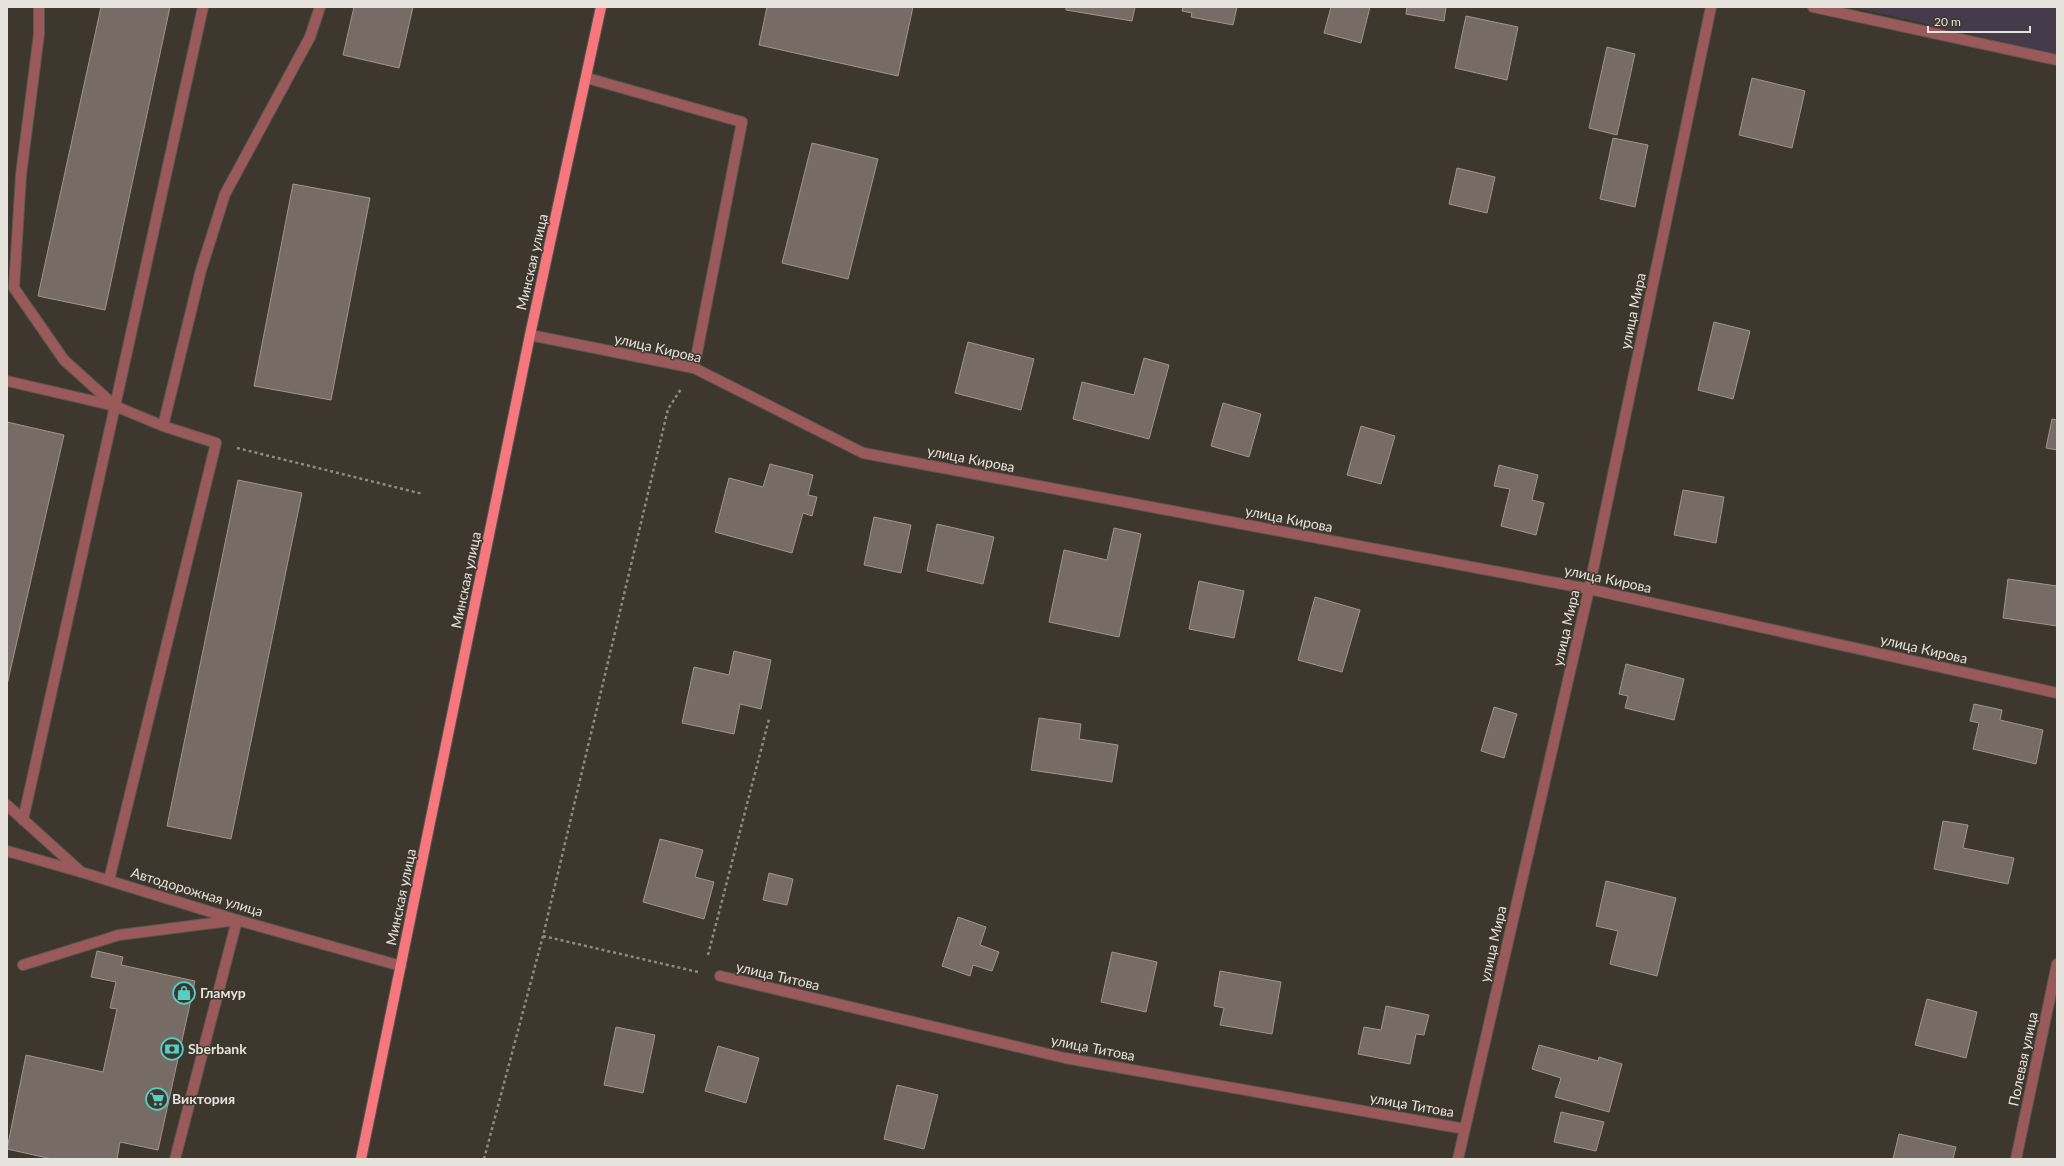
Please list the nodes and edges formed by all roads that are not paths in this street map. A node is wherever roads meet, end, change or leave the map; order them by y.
1 (39, 7) edge
2 (203, 7) edge
3 (320, 7) edge
4 (601, 7) edge
5 (1711, 7) edge
6 (1813, 7) edge
7 (2057, 60) edge
8 (587, 78) junction
9 (7, 280) edge
10 (14, 288) junction
11 (530, 335) junction
12 (694, 368) junction
13 (7, 381) edge
14 (115, 406) junction
15 (162, 426) junction
16 (1589, 589) junction
17 (2057, 693) edge
18 (7, 805) edge
19 (23, 820) junction
20 (7, 851) edge
21 (81, 872) junction
22 (109, 880) junction
23 (237, 920) junction
24 (2057, 964) edge
25 (23, 965) dead end
26 (401, 966) junction
27 (720, 976) road end
28 (1465, 1129) junction
29 (175, 1159) edge
30 (361, 1159) edge
31 (1458, 1159) edge
32 (2016, 1159) edge

1 - 10 street
2 - 14 street
3 - 15 street
4 - 8 main road, Минская улица
5 - 16 street, улица Мира
6 - 7 street
8 - 11 main road, Минская улица
8 - 12 street
9 - 10 street
10 - 14 street
11 - 12 street, улица Кирова
11 - 26 main road, Минская улица
12 - 16 street, улица Кирова
13 - 14 street
14 - 15 street
14 - 19 street
15 - 22 street
16 - 17 street, улица Кирова
16 - 28 street, улица Мира
18 - 19 street, Автодорожная улица
19 - 21 street, Автодорожная улица
20 - 21 street
21 - 22 street, Автодорожная улица
22 - 23 street, Автодорожная улица
23 - 25 street
23 - 26 street, Автодорожная улица
23 - 29 street
24 - 32 street, Полевая улица
26 - 30 main road, Минская улица
27 - 28 street, улица Титова
28 - 31 street, улица Мира

